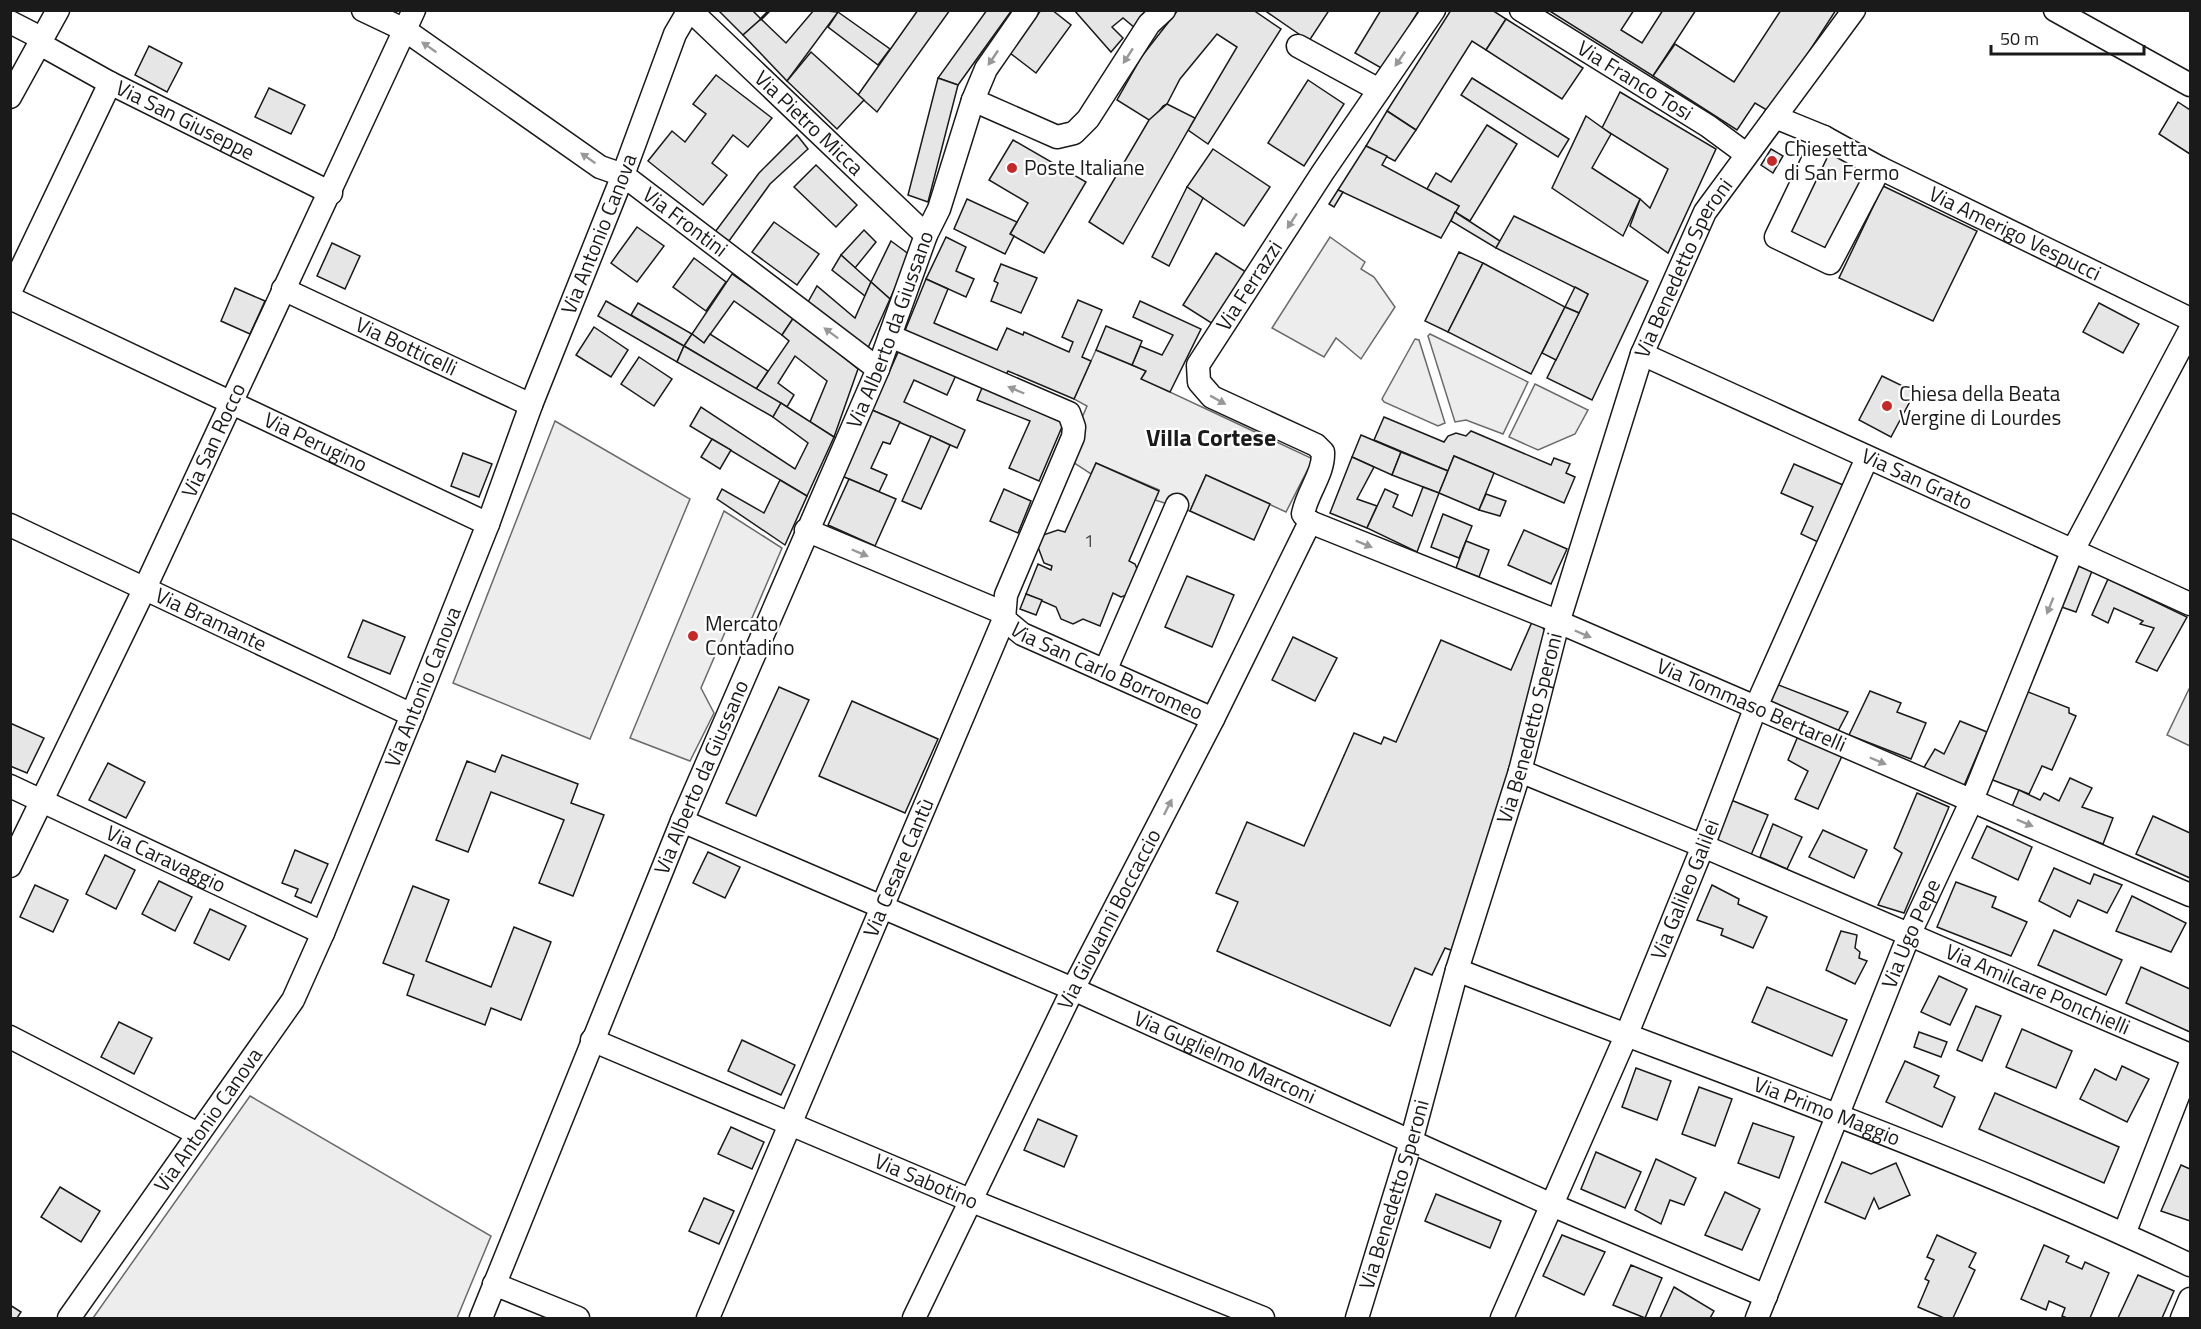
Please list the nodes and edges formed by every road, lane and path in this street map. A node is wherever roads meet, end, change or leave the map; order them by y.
1 (58, 10) edge
2 (363, 10) edge
3 (690, 10) edge
4 (1027, 10) edge
5 (1164, 10) edge
6 (1434, 10) edge
7 (1521, 10) edge
8 (1854, 10) edge
9 (2055, 10) edge
10 (410, 20) edge
11 (10, 22) edge
12 (41, 41) junction
13 (1298, 46) dead end
14 (110, 83) junction
15 (2190, 85) edge
16 (1379, 90) junction
17 (10, 97) edge
18 (973, 100) junction
19 (1775, 117) junction
20 (1824, 137) junction
21 (1746, 154) junction
22 (1880, 168) junction
23 (623, 175) junction
24 (331, 193) junction
25 (926, 235) junction
26 (283, 289) junction
27 (10, 292) edge
28 (10, 298) edge
29 (2190, 319) edge
30 (890, 336) junction
31 (2187, 345) edge
32 (1642, 354) junction
33 (878, 369) junction
34 (231, 404) junction
35 (531, 405) junction
36 (1867, 458) junction
37 (1177, 505) dead end
38 (1310, 522) junction
39 (488, 524) junction
40 (10, 525) edge
41 (806, 530) junction
42 (2072, 552) junction
43 (145, 588) junction
44 (2190, 604) edge
45 (1004, 616) junction
46 (1558, 623) junction
47 (1105, 671) junction
48 (1755, 709) junction
49 (412, 715) junction
50 (1213, 719) junction
51 (1520, 771) junction
52 (10, 786) edge
53 (1971, 800) junction
54 (41, 801) junction
55 (682, 821) junction
56 (1704, 846) junction
57 (10, 867) edge
58 (2190, 894) edge
59 (881, 908) junction
60 (323, 933) junction
61 (1909, 935) junction
62 (1457, 970) junction
63 (1073, 989) junction
64 (1626, 1036) junction
65 (10, 1037) edge
66 (592, 1040) junction
67 (2190, 1055) edge
68 (2190, 1065) edge
69 (1836, 1116) junction
70 (790, 1123) junction
71 (198, 1134) junction
72 (1411, 1142) junction
73 (972, 1202) junction
74 (1552, 1205) junction
75 (2124, 1234) junction
76 (2190, 1265) edge
77 (494, 1284) junction
78 (1766, 1296) junction
79 (2190, 1299) edge
80 (69, 1318) edge
81 (481, 1318) edge
82 (578, 1318) edge
83 (708, 1318) edge
84 (914, 1318) edge
85 (1263, 1318) edge
86 (1357, 1318) edge
87 (1502, 1318) edge
88 (1757, 1318) edge
89 (2182, 1318) edge

1 - 12 street
2 - 10 street, Via Frontini
3 - 23 street, Via Antonio Canova
3 - 25 street, Via Pietro Micca
4 -> 18 street, Via Alberto da Giussano
5 -> 18 street
6 -> 16 street, Via Ferrazzi
7 - 21 street, Via Franco Tosi
8 - 19 street, Via Benedetto Speroni
9 - 15 street
23 -> 10 street, Via Frontini
10 - 24 street, Via San Rocco
11 - 12 street, Via San Giuseppe
12 - 14 street, Via San Giuseppe
12 - 17 street
13 - 16 street
14 - 24 street, Via San Giuseppe
14 - 27 street
16 -> 38 street, Via Ferrazzi
18 - 25 street, Via Alberto da Giussano
19 - 20 street, Via Amerigo Vespucci
19 - 21 street, Via Benedetto Speroni
20 - 22 street, Via Amerigo Vespucci
20 - 22 street
21 - 32 street, Via Benedetto Speroni
22 - 29 street, Via Amerigo Vespucci
33 -> 23 street, Via Frontini
23 - 35 street, Via Antonio Canova
24 - 26 street, Via San Rocco
25 - 30 street, Via Alberto da Giussano
26 - 34 street, Via San Rocco
26 - 35 street, Via Botticelli
28 - 34 street, Via Perugino
30 - 33 street, Via Alberto da Giussano
45 -> 30 street, Via Cesare Cantù
31 - 42 street, Via Ugo Pepe
32 - 36 street, Via San Grato
32 - 46 street, Via Benedetto Speroni
33 - 41 street, Via Alberto da Giussano
34 - 39 street, Via Perugino
34 - 43 street, Via San Rocco
35 - 39 street, Via Antonio Canova
36 - 42 street, Via San Grato
36 - 48 street, Via Galileo Galilei
37 - 47 street
38 -> 46 street, Via Tommaso Bertarelli
38 - 50 street, Via Giovanni Boccaccio
39 - 49 street, Via Antonio Canova
40 - 43 street, Via Bramante
41 -> 45 street, Via San Carlo Borromeo
41 - 55 street, Via Alberto da Giussano
42 - 44 street, Via San Grato
42 -> 53 street, Via Ugo Pepe
43 - 49 street, Via Bramante
43 - 54 street, Via San Rocco
45 - 47 street, Via San Carlo Borromeo
45 - 59 street, Via Cesare Cantù
46 -> 48 street, Via Tommaso Bertarelli
46 - 51 street, Via Benedetto Speroni
47 - 50 street, Via San Carlo Borromeo
48 -> 53 street, Via Tommaso Bertarelli
48 - 56 street, Via Galileo Galilei
49 - 60 street, Via Antonio Canova
63 -> 50 street, Via Giovanni Boccaccio
51 - 56 street, Via Amilcare Ponchielli
51 - 62 street, Via Benedetto Speroni
52 - 54 street, Via Caravaggio
53 -> 58 street, Via Tommaso Bertarelli
53 - 61 street, Via Ugo Pepe
54 - 57 street, Via San Rocco
54 - 60 street, Via Caravaggio
55 - 59 street, Via Guglielmo Marconi
55 - 66 street, Via Alberto da Giussano
56 - 61 street, Via Amilcare Ponchielli
56 - 64 street, Via Galileo Galilei
59 - 63 street, Via Guglielmo Marconi
59 - 70 street, Via Cesare Cantù
60 - 71 street, Via Antonio Canova
61 - 67 street, Via Amilcare Ponchielli
61 - 69 street, Via Ugo Pepe
62 - 64 street, Via Primo Maggio
62 - 72 street, Via Benedetto Speroni
63 - 72 street, Via Guglielmo Marconi
63 - 73 street, Via Giovanni Boccaccio
64 - 69 street, Via Primo Maggio
64 - 74 street, Via Galileo Galilei
65 - 71 street
66 - 70 street, Via Sabotino
66 - 77 street, Via Alberto da Giussano
68 - 75 street
69 - 75 street, Via Primo Maggio
69 - 78 street, Via Ugo Pepe
70 - 73 street, Via Sabotino
70 - 83 street, Via Cesare Cantù
71 - 80 street, Via Antonio Canova
72 - 74 street, Via Guglielmo Marconi
72 - 86 street, Via Benedetto Speroni
73 - 84 street, Via Giovanni Boccaccio
73 - 85 street, Via Sabotino
74 - 78 street, Via Guglielmo Marconi
74 - 87 street, Via Galileo Galilei
75 - 76 street, Via Primo Maggio
77 - 81 street, Via Alberto da Giussano
77 - 82 street
78 - 88 street, Via Ugo Pepe
79 - 89 street

